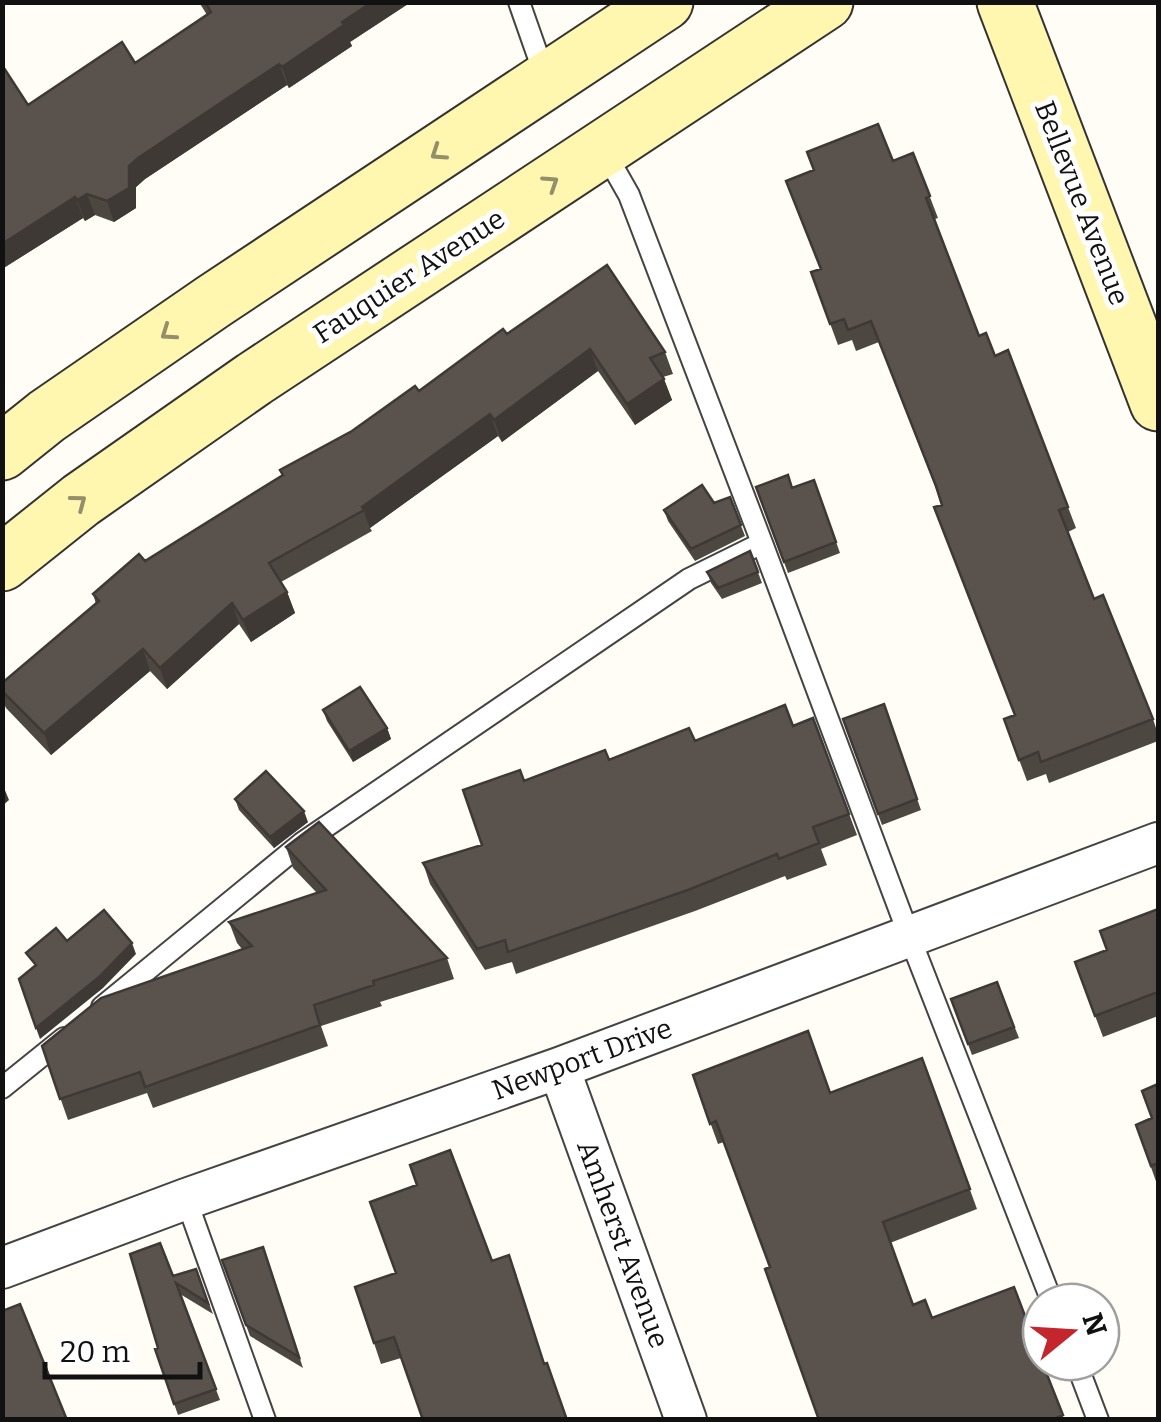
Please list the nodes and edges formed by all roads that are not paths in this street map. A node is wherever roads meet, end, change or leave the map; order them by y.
1 (519, 2) edge
2 (666, 2) edge
3 (825, 2) edge
4 (1005, 2) edge
5 (547, 80) junction
6 (603, 149) junction
7 (1158, 404) edge
8 (2, 452) edge
9 (762, 542) junction
10 (2, 563) edge
11 (1158, 843) edge
12 (910, 938) junction
13 (559, 1068) junction
14 (2, 1088) edge
15 (186, 1198) junction
16 (2, 1268) edge
17 (1044, 1282) edge
18 (1084, 1382) edge
19 (265, 1420) edge
20 (686, 1420) edge
21 (1098, 1420) edge

1 - 5 lane
2 - 5 street
3 - 6 street, Fauquier Avenue
4 - 7 street, Bellevue Avenue
5 -> 8 street
6 - 9 lane
10 -> 6 street, Fauquier Avenue
9 - 12 lane
9 - 14 lane
11 - 12 street, Newport Drive
12 - 13 street, Newport Drive
12 - 17 lane
13 - 15 street, Newport Drive
13 - 20 street, Amherst Avenue
15 - 16 street, Newport Drive
15 - 19 lane
18 - 21 lane

